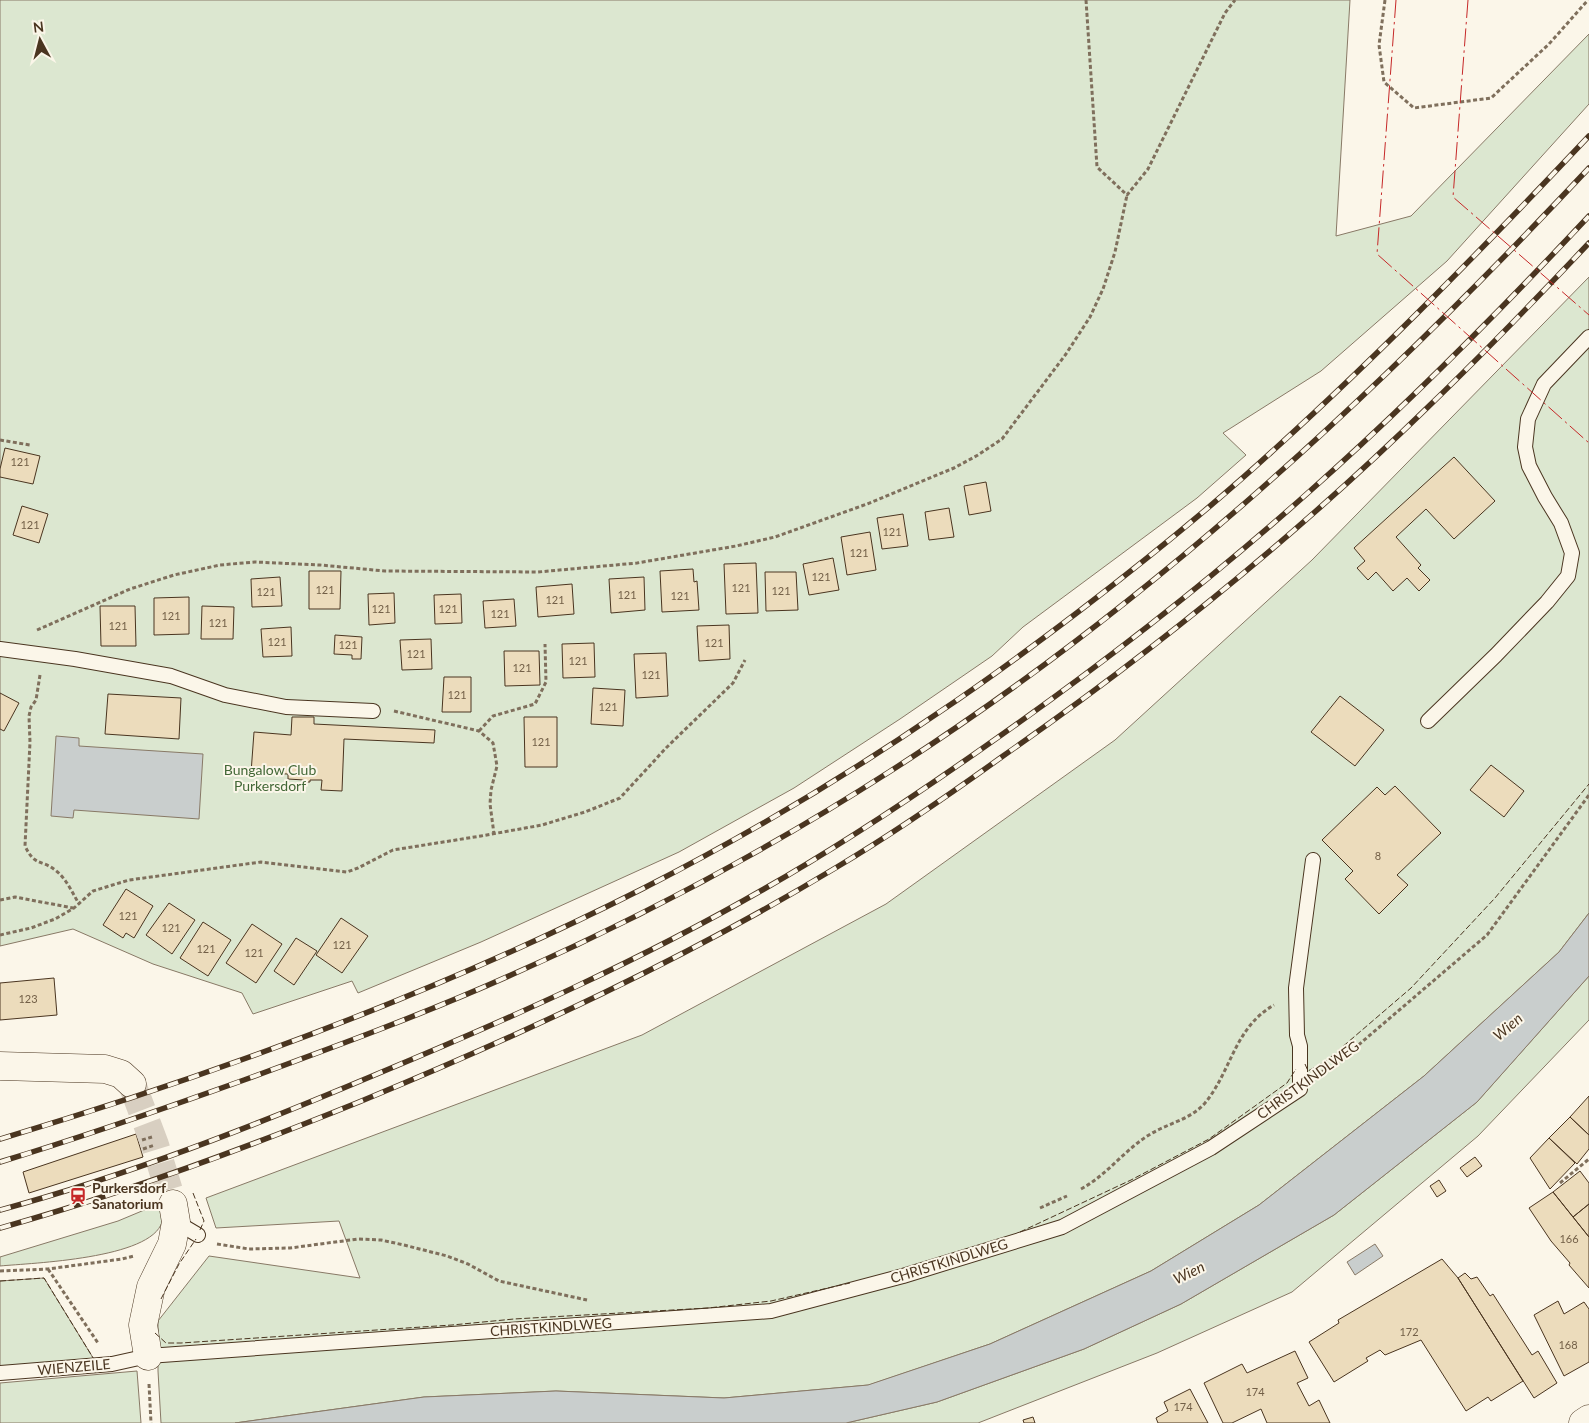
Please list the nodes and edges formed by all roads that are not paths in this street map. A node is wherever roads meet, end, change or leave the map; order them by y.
1 (1589, 337) edge
2 (0, 649) edge
3 (372, 711) road end
4 (1428, 721) dead end
5 (1313, 860) dead end
6 (0, 1066) edge
7 (132, 1084) tunnel mouth
8 (180, 1226) tunnel mouth
9 (148, 1356) junction
10 (0, 1373) edge
11 (1589, 1419) edge
12 (1583, 1423) edge

1 - 4 lane
2 - 3 lane
5 - 9 lane, CHRISTKINDLWEG
6 - 7 street
8 - 9 street
9 - 10 lane, WIENZEILE
11 - 12 street

